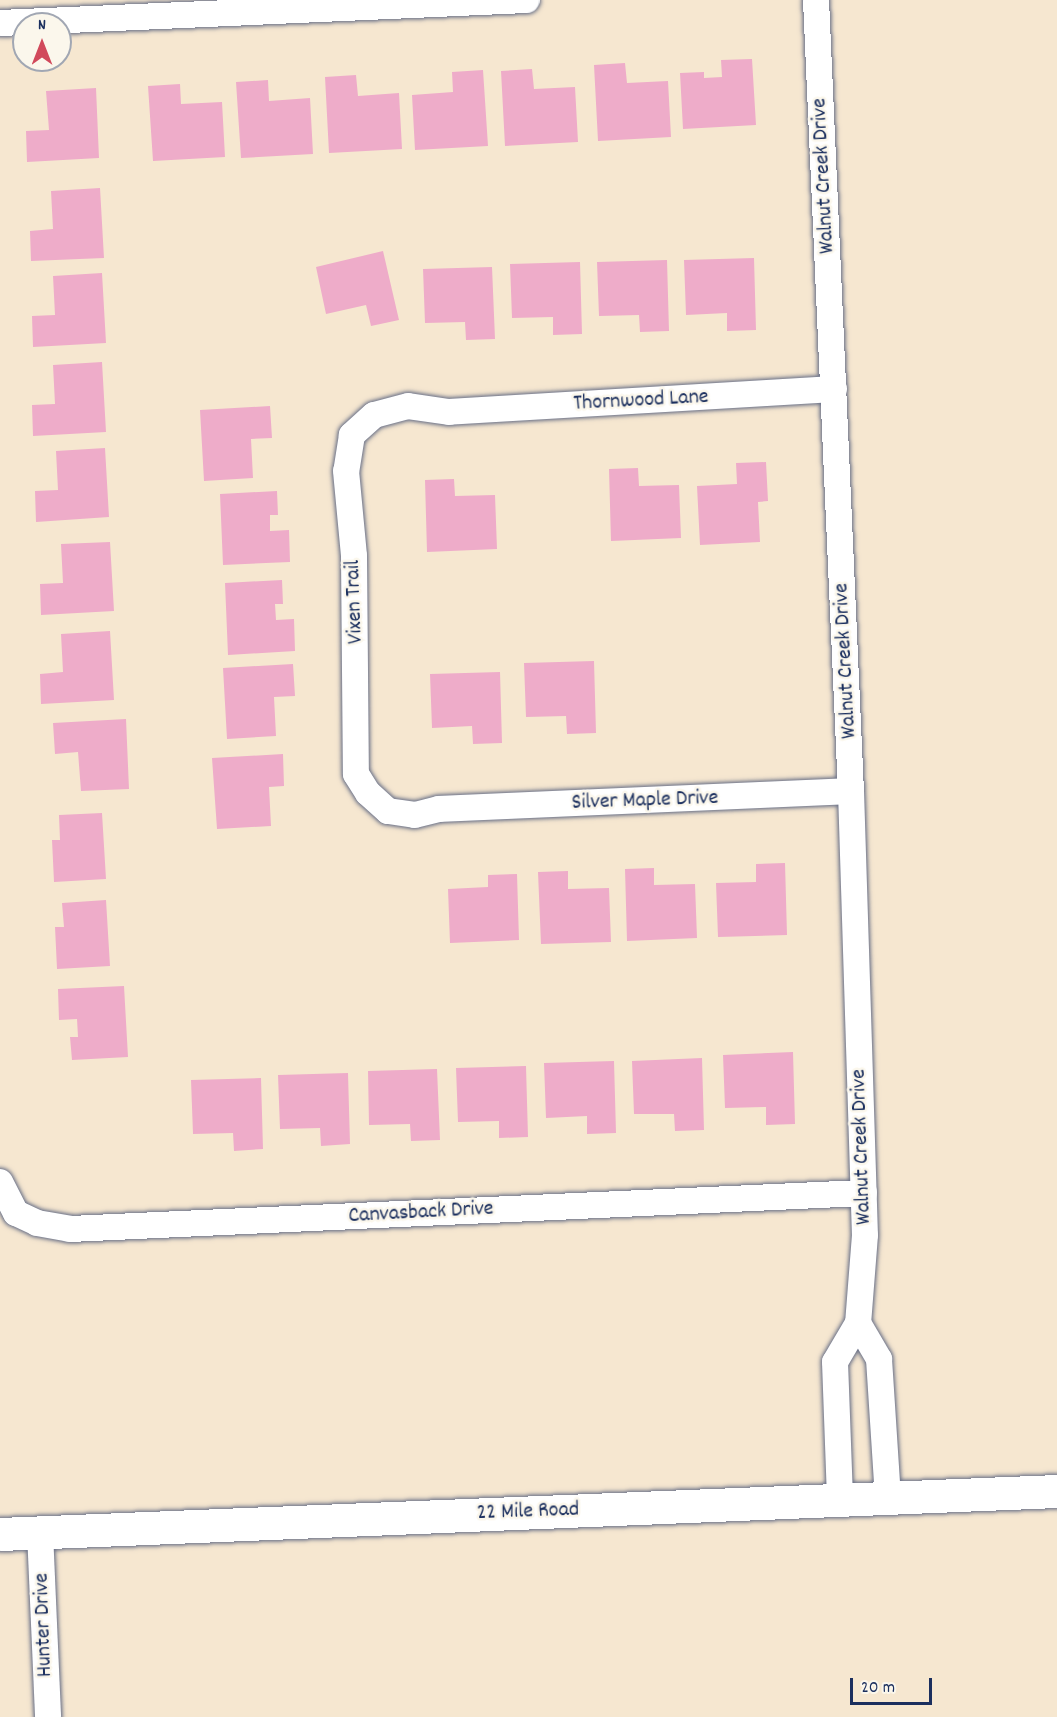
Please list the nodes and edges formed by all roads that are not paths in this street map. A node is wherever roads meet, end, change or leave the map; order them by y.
1 (526, 0) edge
2 (816, 0) edge
3 (386, 3) edge
4 (0, 23) edge
5 (834, 390) junction
6 (449, 412) joint
7 (851, 791) junction
8 (438, 809) joint
9 (0, 1182) edge
10 (864, 1193) junction
11 (858, 1323) junction
12 (1057, 1491) edge
13 (888, 1497) junction
14 (840, 1498) junction
15 (40, 1532) junction
16 (0, 1534) edge
17 (48, 1717) edge

1 - 3 street
2 - 5 street, Walnut Creek Drive
3 - 4 street
5 - 6 street, Thornwood Lane
5 - 7 street, Walnut Creek Drive
6 - 8 street, Vixen Trail
7 - 8 street, Silver Maple Drive
7 - 10 street, Walnut Creek Drive
9 - 10 street, Canvasback Drive
10 - 11 street, Walnut Creek Drive
11 - 13 street
11 - 14 street, Walnut Creek Drive
12 - 13 street, 22 Mile Road
13 - 14 street, 22 Mile Road
14 - 15 street, 22 Mile Road
15 - 16 street, 22 Mile Road
15 - 17 street, Hunter Drive

